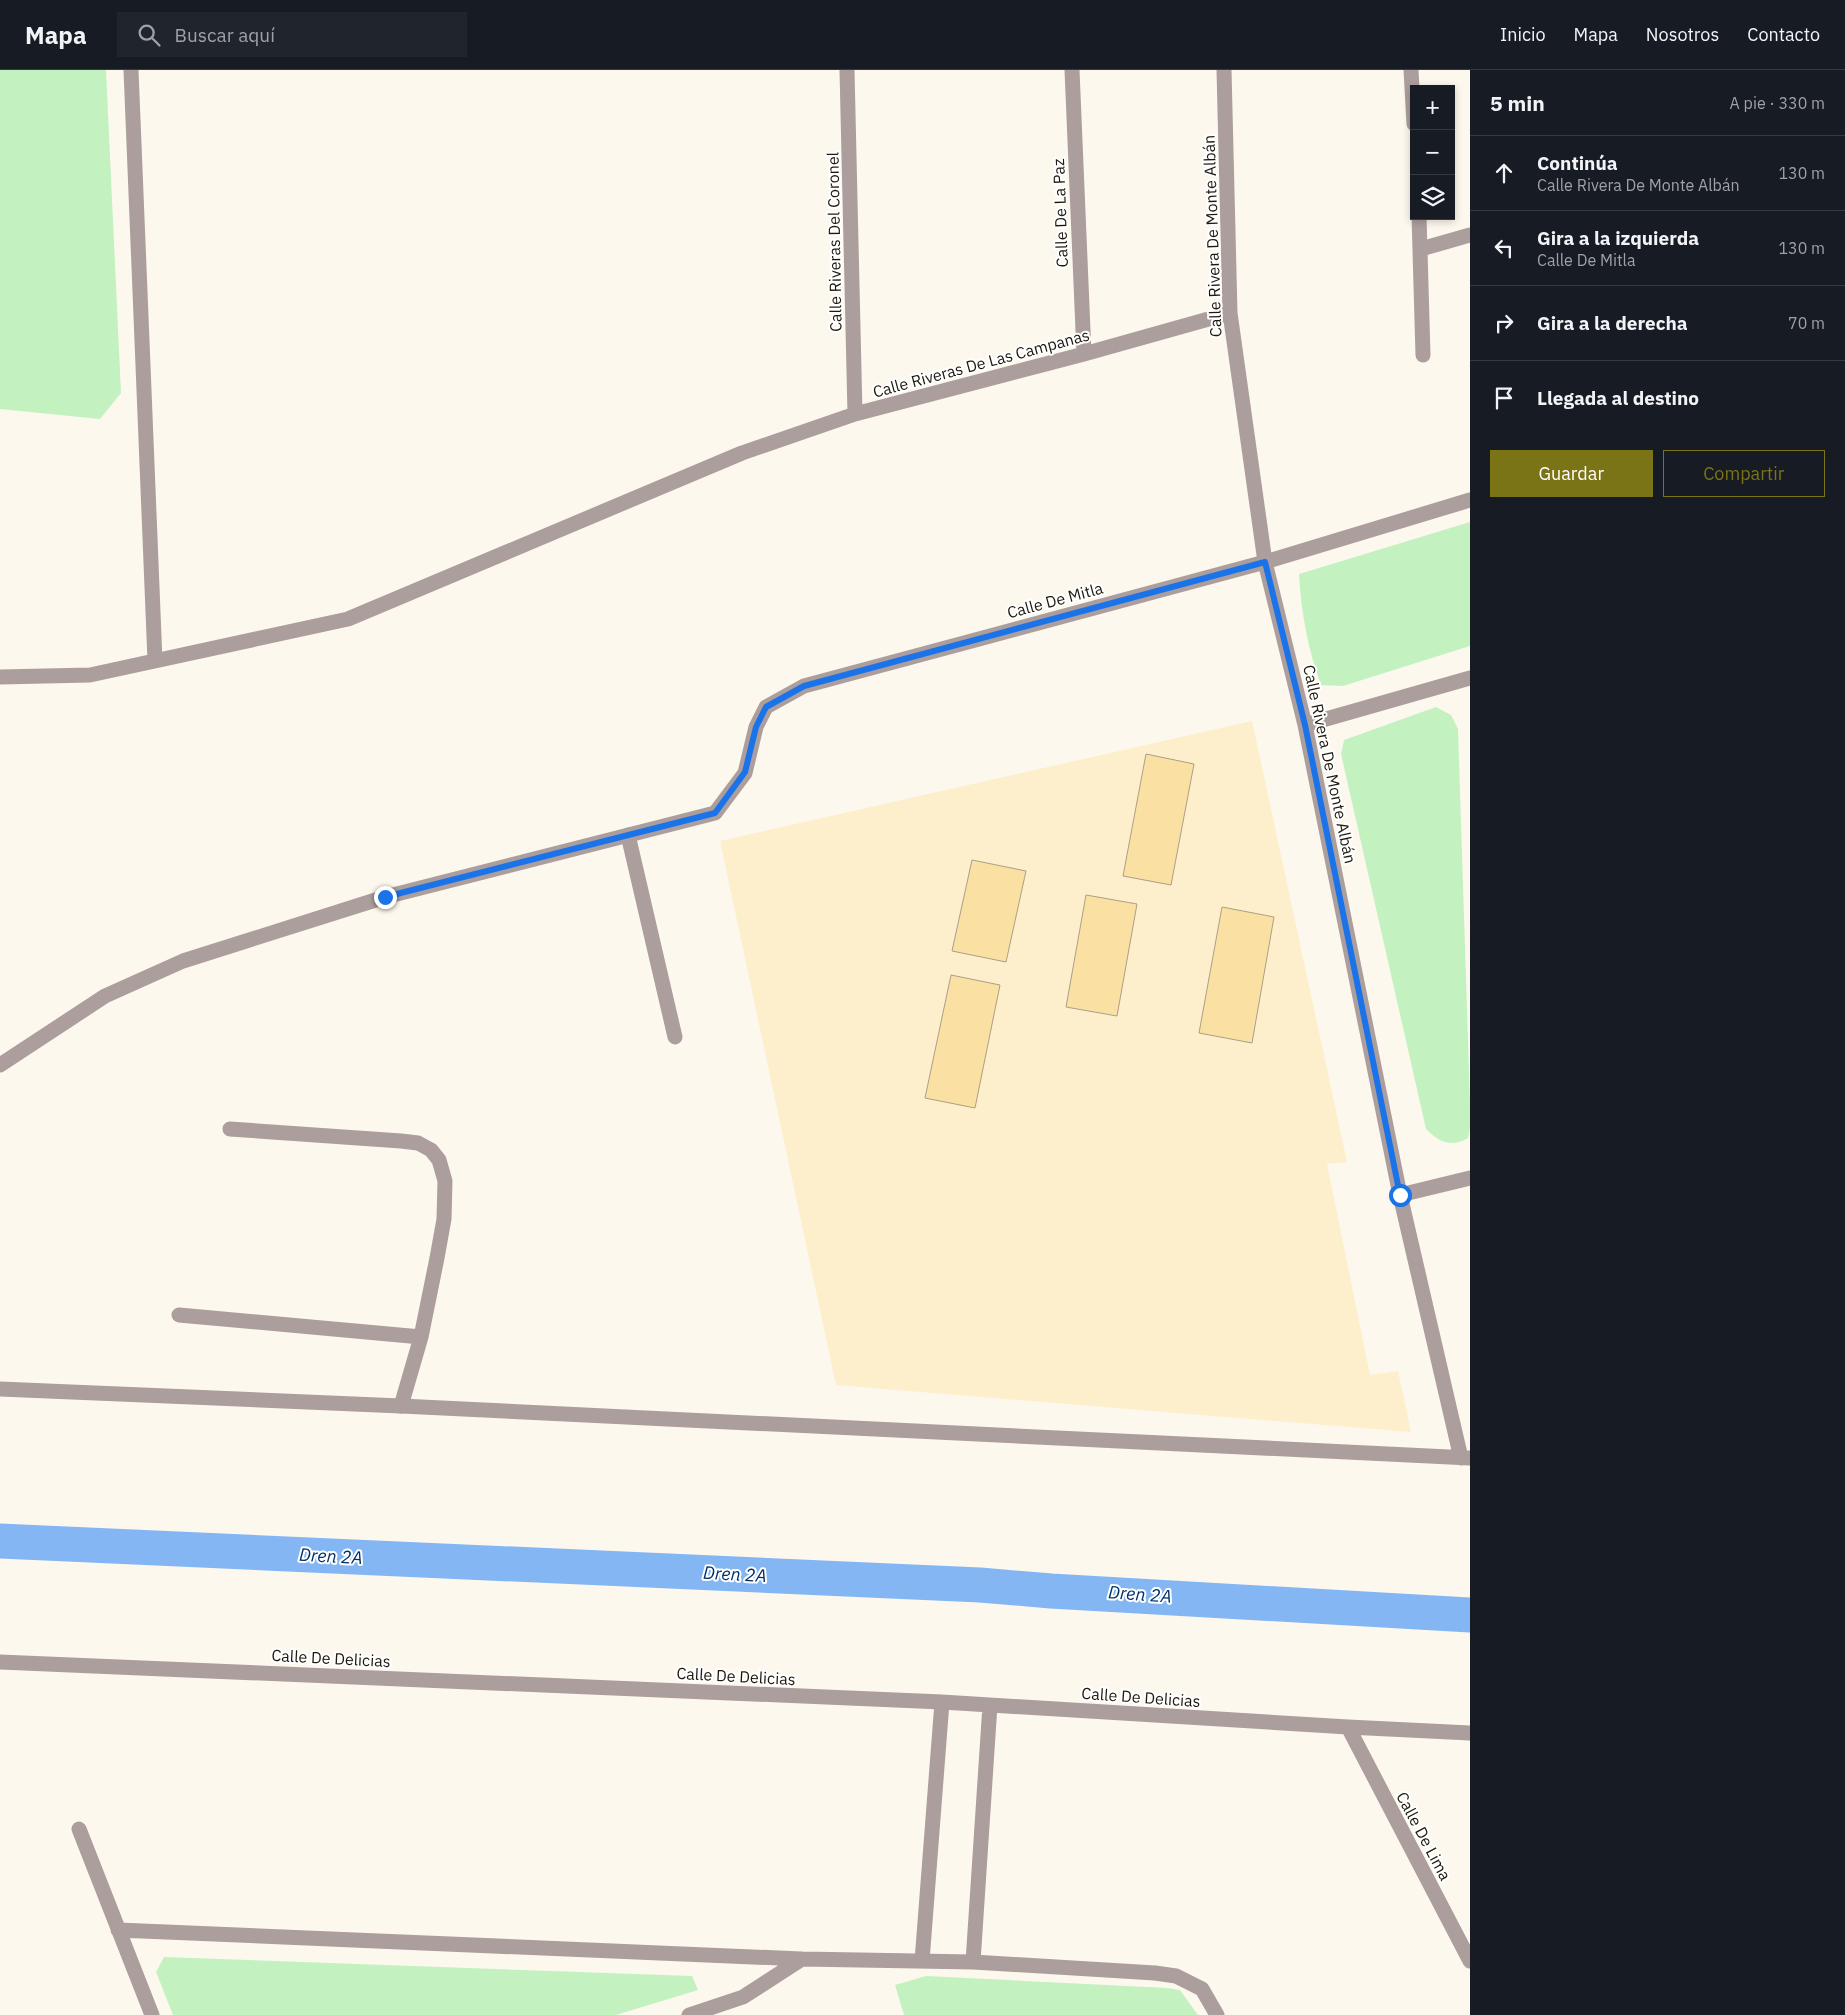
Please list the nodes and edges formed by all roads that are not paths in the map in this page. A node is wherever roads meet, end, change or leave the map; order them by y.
1 (131, 70) edge
2 (847, 70) edge
3 (1072, 70) edge
4 (1224, 70) edge
5 (1411, 70) edge
6 (1412, 85) edge
7 (1419, 220) edge
8 (1470, 235) edge
9 (1421, 249) junction
10 (1230, 313) junction
11 (1084, 354) junction
12 (1423, 355) dead end
13 (855, 414) junction
14 (1470, 500) edge
15 (1265, 562) junction
16 (155, 661) junction
17 (0, 677) edge
18 (1470, 678) edge
19 (1305, 725) junction
20 (628, 835) junction
21 (675, 1037) dead end
22 (0, 1065) edge
23 (230, 1129) dead end
24 (1470, 1178) edge
25 (1400, 1195) junction
26 (179, 1315) dead end
27 (421, 1337) junction
28 (0, 1389) edge
29 (401, 1406) junction
30 (1465, 1458) edge
31 (0, 1662) edge
32 (942, 1702) junction
33 (990, 1705) junction
34 (1348, 1727) junction
35 (1470, 1733) edge
36 (79, 1830) dead end
37 (118, 1930) junction
38 (802, 1959) junction
39 (922, 1961) junction
40 (1470, 1961) edge
41 (973, 1962) junction
42 (152, 2015) edge
43 (689, 2015) edge
44 (1217, 2015) edge

1 - 16 street
2 - 13 street, Calle Riveras Del Coronel
3 - 11 street, Calle De La Paz
4 - 10 street, Calle Rivera De Monte Albán
5 - 6 street
7 - 9 street
8 - 9 street
9 - 12 street
10 - 11 street, Calle Riveras De Las Campanas
10 - 15 street, Calle Rivera De Monte Albán
11 - 13 street, Calle Riveras De Las Campanas
13 - 16 street, Calle Riveras De Las Campanas
14 - 15 street, Calle De Mitla
15 - 19 street, Calle Rivera De Monte Albán
15 - 20 street, Calle De Mitla
16 - 17 street, Calle Riveras De Las Campanas
18 - 19 street
19 - 25 street, Calle Rivera De Monte Albán
20 - 21 street
20 - 22 street
23 - 27 street
24 - 25 street
25 - 30 street, Calle Rivera De Monte Albán
26 - 27 street
27 - 29 street
28 - 29 street
29 - 30 street
31 - 32 street, Calle De Delicias
32 - 33 street, Calle De Delicias
32 - 39 street
33 - 34 street, Calle De Delicias
33 - 41 street
34 - 35 street, Calle De Delicias
34 - 40 street, Calle De Lima
36 - 37 street
37 - 38 street
37 - 42 street
38 - 39 street
38 - 43 street
39 - 41 street
41 - 44 street

